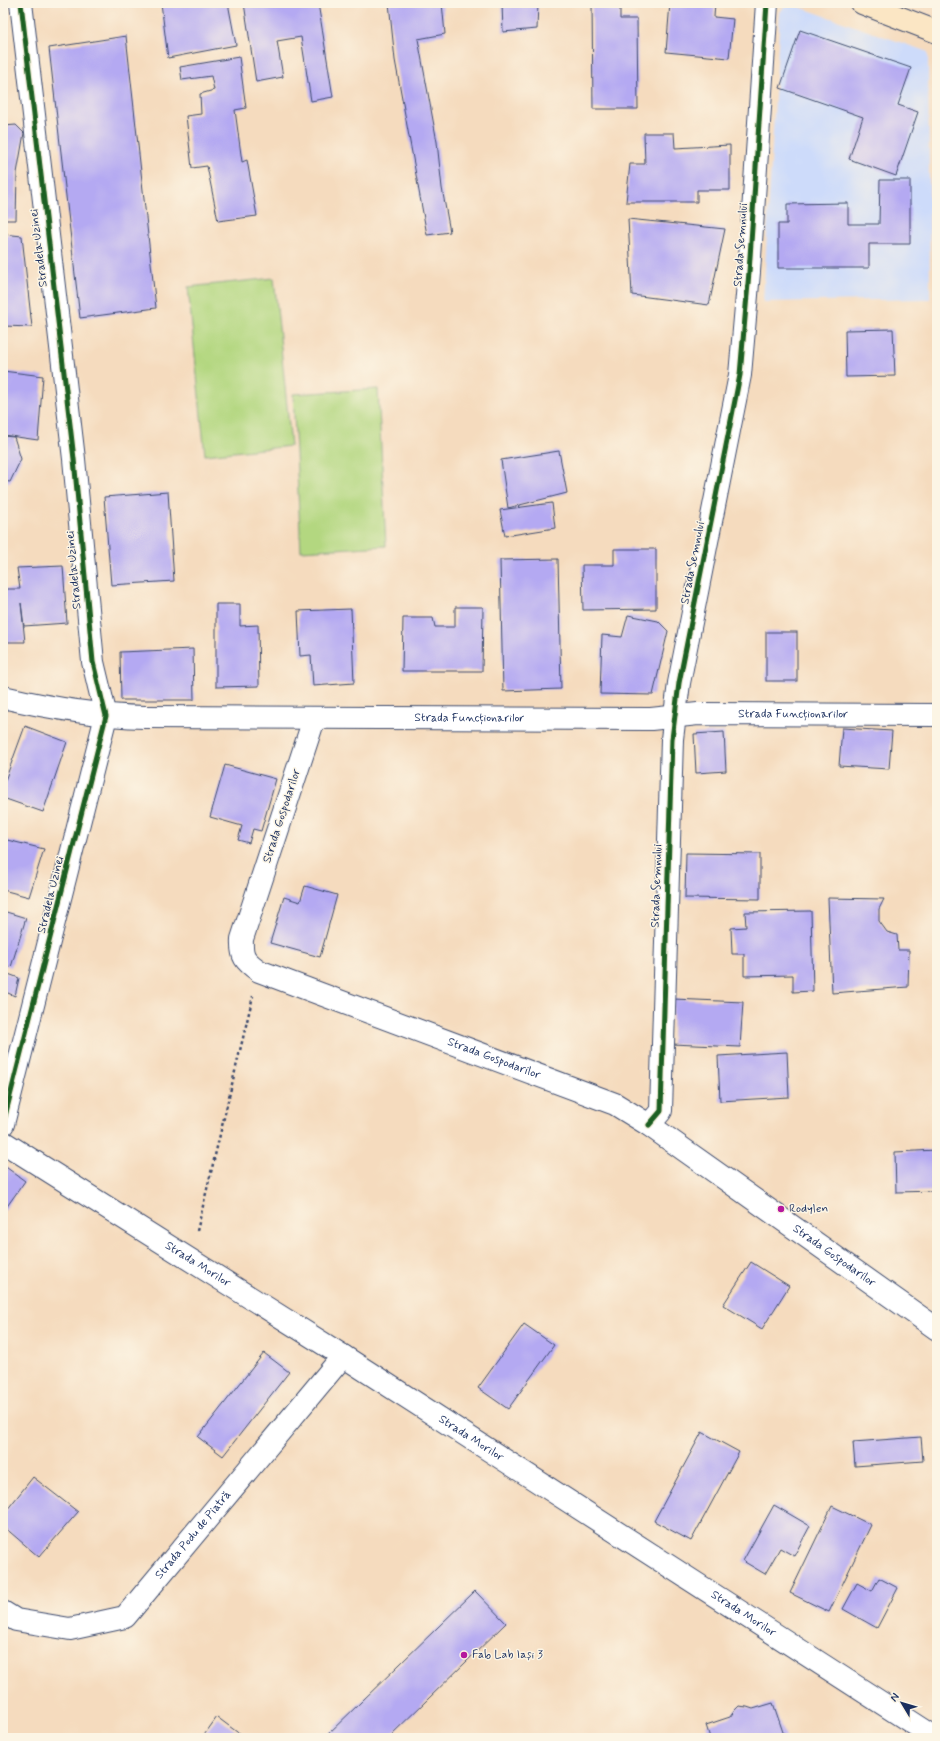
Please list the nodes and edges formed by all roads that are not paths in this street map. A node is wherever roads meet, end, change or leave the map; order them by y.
1 (21, 3) edge
2 (766, 3) edge
3 (862, 3) edge
4 (937, 32) edge
5 (3, 697) edge
6 (937, 715) edge
7 (106, 716) junction
8 (674, 716) junction
9 (314, 718) junction
10 (3, 1124) edge
11 (649, 1125) junction
12 (3, 1142) edge
13 (937, 1328) edge
14 (343, 1356) junction
15 (3, 1612) edge
16 (936, 1738) edge

1 - 7 street, Stradela Uzinei
2 - 8 street, Strada Semnului
3 - 4 street
5 - 7 street, Strada Funcționarilor
6 - 8 street, Strada Funcționarilor
7 - 9 street, Strada Funcționarilor
7 - 10 street, Stradela Uzinei
8 - 9 street, Strada Funcționarilor
8 - 11 street, Strada Semnului
9 - 11 street, Strada Gospodarilor
11 - 13 street, Strada Gospodarilor
12 - 14 street, Strada Morilor
14 - 15 street, Strada Podu de Piatră
14 - 16 street, Strada Morilor

